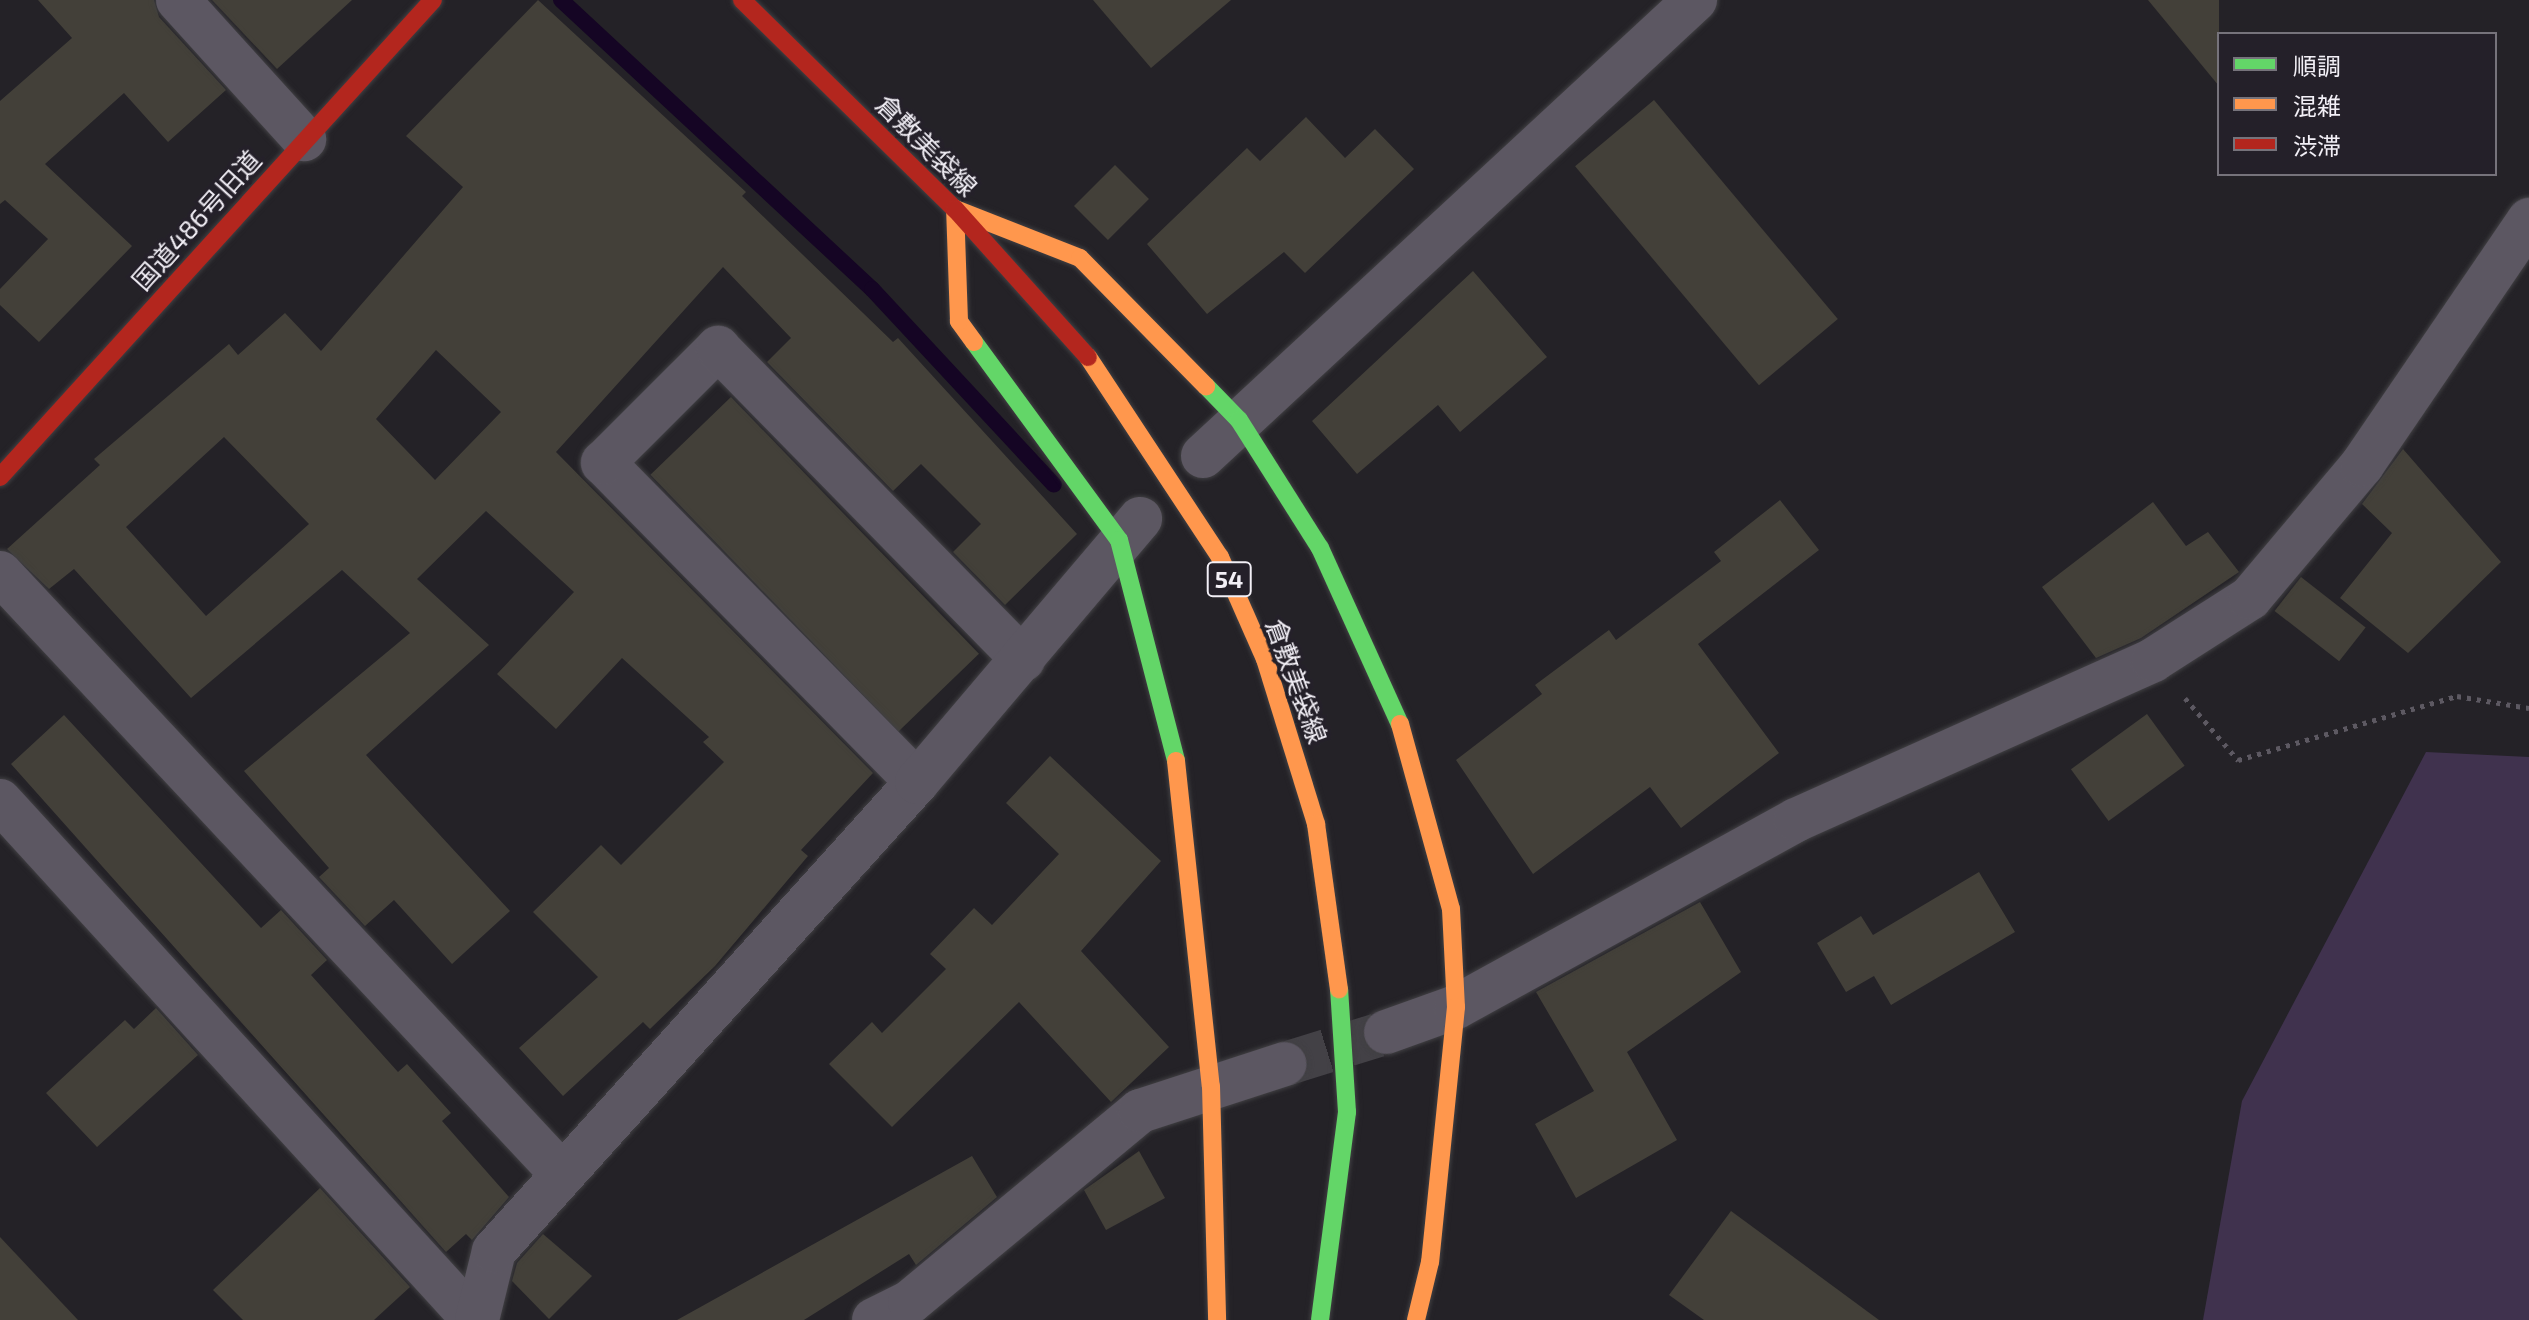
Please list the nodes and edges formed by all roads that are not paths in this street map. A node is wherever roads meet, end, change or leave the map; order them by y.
1 (178, 0) edge
2 (433, 0) edge
3 (742, 0) edge
4 (1695, 0) edge
5 (304, 139) junction
6 (955, 209) junction
7 (2529, 220) edge
8 (1239, 420) junction
9 (1203, 456) dead end
10 (0, 477) edge
11 (1130, 529) junction
12 (0, 573) edge
13 (1023, 659) junction
14 (917, 782) junction
15 (0, 801) edge
16 (1456, 1007) junction
17 (1386, 1032) tunnel mouth
18 (1285, 1064) tunnel mouth
19 (1211, 1086) junction
20 (561, 1173) junction
21 (476, 1320) edge
22 (874, 1320) edge
23 (1217, 1320) edge
24 (1320, 1320) edge
25 (1416, 1320) edge

1 - 5 street
2 - 5 street, 国道486号旧道
3 - 6 street, 倉敷美袋線 / 54
4 - 8 street
5 - 10 street, 国道486号旧道
6 - 8 street
6 - 11 street
6 - 24 street, 倉敷美袋線 / 54
7 - 16 street
8 - 9 street
8 - 16 street
11 - 13 street
11 - 19 street
12 - 20 street
13 - 14 street
13 - 14 street
14 - 20 street
15 - 21 street
16 - 17 street
16 - 25 street
18 - 19 street
19 - 22 street
19 - 23 street
20 - 21 street

